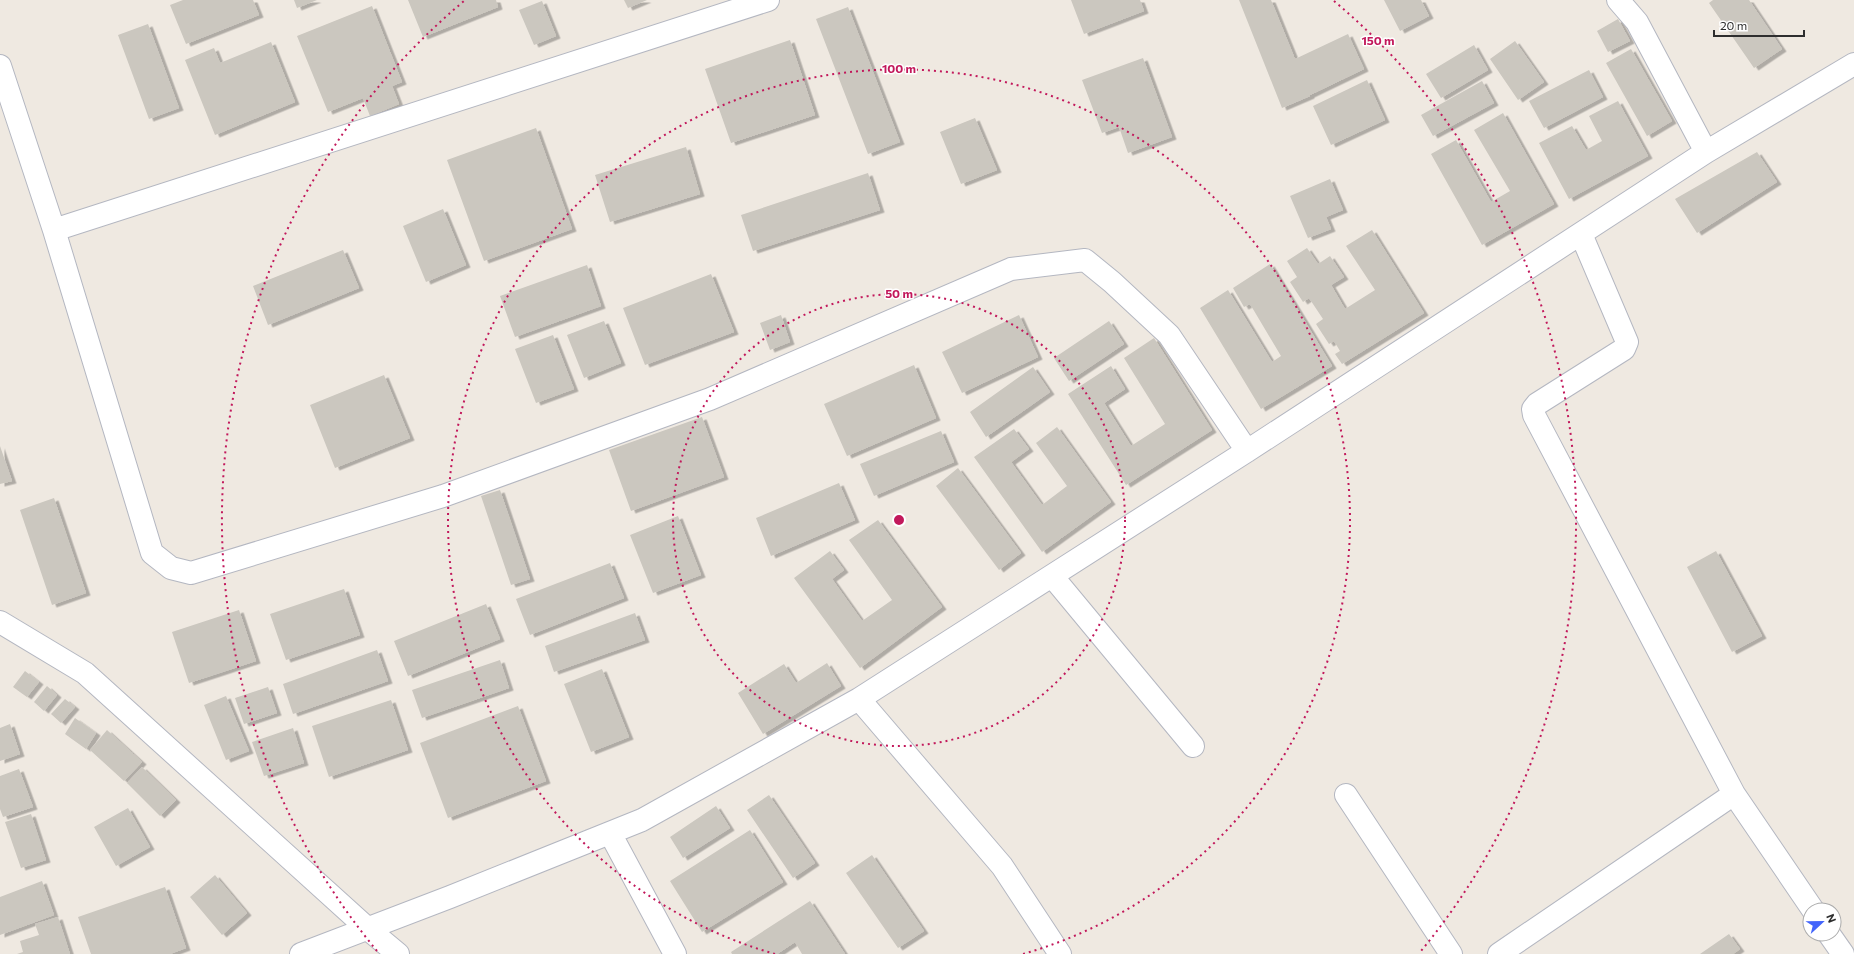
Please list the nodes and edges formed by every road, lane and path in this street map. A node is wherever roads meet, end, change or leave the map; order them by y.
1 (768, 0) edge
2 (1618, 0) edge
3 (1854, 64) edge
4 (0, 66) edge
5 (1706, 152) junction
6 (54, 230) junction
7 (1581, 234) junction
8 (1247, 451) junction
9 (1052, 576) junction
10 (0, 622) edge
11 (859, 699) junction
12 (1193, 746) dead end
13 (1734, 794) junction
14 (1346, 795) dead end
15 (610, 833) junction
16 (1808, 902) edge
17 (368, 929) junction
18 (1835, 942) edge
19 (301, 954) edge
20 (398, 954) edge
21 (675, 954) edge
22 (1060, 954) edge
23 (1451, 954) edge
24 (1499, 954) edge
25 (1843, 954) edge

1 - 6 street
2 - 5 street
3 - 5 street
4 - 6 street
5 - 7 street
6 - 8 street
7 - 8 street
7 - 13 street
8 - 9 street
9 - 11 street
9 - 12 street
10 - 17 street
11 - 15 street
11 - 22 street
13 - 16 street
13 - 24 street
14 - 23 street
15 - 17 street
15 - 21 street
17 - 19 street
17 - 20 street
18 - 25 street

